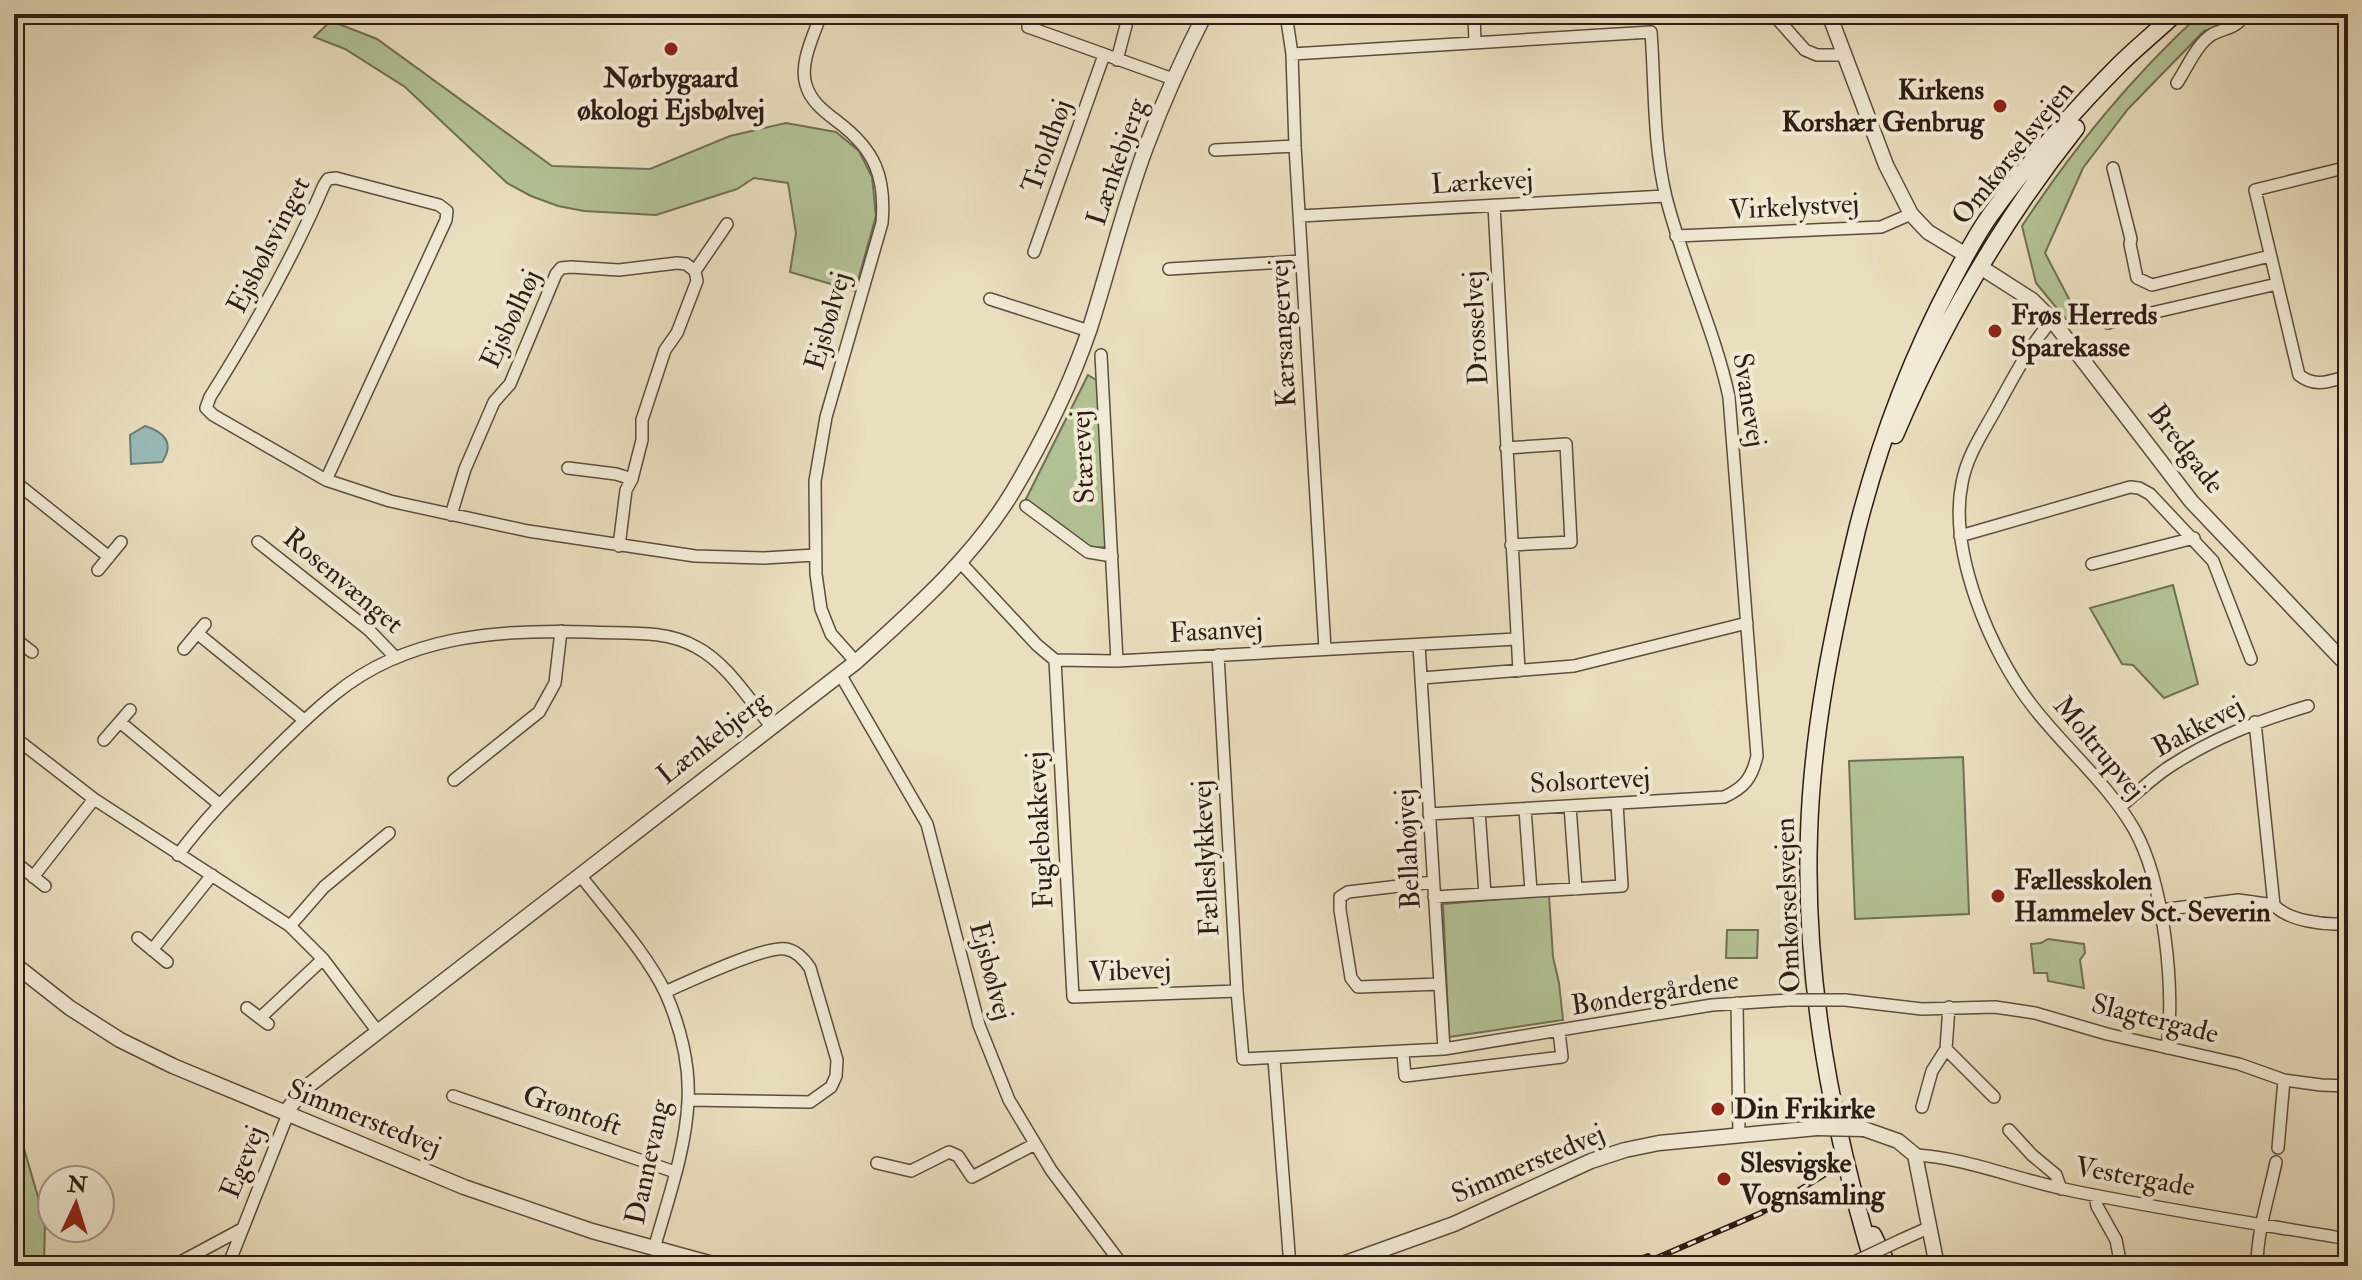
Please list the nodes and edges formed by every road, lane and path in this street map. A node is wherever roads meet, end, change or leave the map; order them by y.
1 (821, 14) edge
2 (1029, 14) edge
3 (1129, 14) edge
4 (1205, 14) edge
5 (1286, 14) edge
6 (1474, 14) edge
7 (1773, 14) edge
8 (1829, 14) edge
9 (2175, 14) edge
10 (2245, 14) edge
11 (2150, 37) junction
12 (1475, 42) junction
13 (1292, 54) junction
14 (1104, 55) junction
15 (1845, 55) junction
16 (1117, 60) junction
17 (1173, 79) junction
18 (2177, 83) dead end
19 (1295, 146) junction
20 (1215, 150) dead end
21 (2029, 167) junction
22 (2348, 167) edge
23 (2113, 168) dead end
24 (1665, 196) junction
25 (1494, 205) junction
26 (1911, 214) junction
27 (1300, 216) junction
28 (727, 224) dead end
29 (1676, 236) junction
30 (1034, 252) dead end
31 (1966, 255) junction
32 (2270, 256) junction
33 (1302, 261) junction
34 (1982, 268) junction
35 (1169, 269) dead end
36 (695, 271) junction
37 (2277, 284) junction
38 (990, 299) dead end
39 (2052, 320) junction
40 (2108, 323) dead end
41 (1089, 331) junction
42 (1101, 355) dead end
43 (1922, 375) junction
44 (2348, 376) edge
45 (1506, 448) junction
46 (568, 468) dead end
47 (632, 479) junction
48 (326, 480) junction
49 (14, 481) edge
50 (1026, 506) dead end
51 (451, 515) junction
52 (1960, 536) junction
53 (2194, 538) junction
54 (1855, 541) junction
55 (121, 542) dead end
56 (258, 542) dead end
57 (1511, 545) junction
58 (619, 546) junction
59 (815, 555) junction
60 (1112, 556) junction
61 (109, 557) junction
62 (960, 562) junction
63 (2092, 564) dead end
64 (98, 570) dead end
65 (1747, 623) junction
66 (561, 631) junction
67 (14, 638) edge
68 (1516, 639) junction
69 (1419, 645) junction
70 (184, 649) dead end
71 (1325, 649) junction
72 (32, 652) dead end
73 (1218, 655) junction
74 (396, 658) junction
75 (2251, 659) dead end
76 (1055, 660) junction
77 (1117, 661) junction
78 (856, 662) junction
79 (2348, 666) edge
80 (1519, 671) junction
81 (840, 674) junction
82 (1422, 678) junction
83 (2308, 706) dead end
84 (130, 710) dead end
85 (304, 720) junction
86 (120, 722) junction
87 (2255, 722) junction
88 (771, 726) junction
89 (14, 737) edge
90 (104, 740) dead end
91 (454, 780) dead end
92 (1749, 782) joint
93 (94, 799) junction
94 (1617, 803) junction
95 (219, 804) junction
96 (1570, 806) junction
97 (2120, 807) junction
98 (1525, 809) junction
99 (1479, 811) junction
100 (1429, 814) junction
101 (389, 833) dead end
102 (178, 855) junction
103 (20, 866) dead end
104 (212, 875) junction
105 (580, 875) junction
106 (33, 877) junction
107 (1433, 882) junction
108 (45, 886) dead end
109 (1576, 889) junction
110 (1531, 891) junction
111 (1485, 894) junction
112 (1434, 897) junction
113 (2274, 905) junction
114 (2161, 910) junction
115 (2348, 923) edge
116 (290, 926) junction
117 (138, 938) dead end
118 (152, 950) junction
119 (323, 959) junction
120 (167, 962) dead end
121 (14, 964) edge
122 (1440, 984) junction
123 (1237, 991) junction
124 (665, 992) junction
125 (1073, 997) joint
126 (1737, 1003) junction
127 (1949, 1007) junction
128 (247, 1008) dead end
129 (378, 1032) junction
130 (1559, 1032) junction
131 (2167, 1048) junction
132 (1444, 1049) junction
133 (1946, 1049) junction
134 (1403, 1053) junction
135 (1243, 1059) joint
136 (1274, 1059) junction
137 (2284, 1080) junction
138 (2348, 1086) edge
139 (453, 1096) dead end
140 (1994, 1097) dead end
141 (688, 1100) junction
142 (1922, 1107) dead end
143 (286, 1114) junction
144 (2009, 1130) dead end
145 (1739, 1135) junction
146 (1035, 1144) junction
147 (2278, 1148) dead end
148 (1915, 1155) junction
149 (2276, 1162) dead end
150 (877, 1163) dead end
151 (675, 1172) junction
152 (2061, 1189) junction
153 (1853, 1194) junction
154 (2095, 1196) junction
155 (2262, 1224) junction
156 (1928, 1228) junction
157 (242, 1229) junction
158 (2348, 1239) edge
159 (654, 1249) junction
160 (173, 1266) edge
161 (228, 1266) edge
162 (720, 1266) edge
163 (1123, 1266) edge
164 (1290, 1266) edge
165 (1337, 1266) edge
166 (1846, 1266) edge
167 (1862, 1266) edge
168 (1874, 1266) edge
169 (1888, 1266) edge
170 (1937, 1266) edge
171 (2121, 1266) edge
172 (2257, 1266) edge

1 - 59 street, Ejsbølvej
2 - 14 street
3 - 16 street
4 - 17 street, Lænkebjerg
5 - 13 street, Kærsangervej
6 - 12 street
7 - 15 street
8 - 15 street
9 - 11 main road, Omkørselsvejen
10 - 18 street
11 - 21 main road, Omkørselsvejen
11 - 34 main road, Omkørselsvejen
12 - 13 street
12 - 24 street, Svanevej
13 - 19 street, Kærsangervej
14 - 16 street
14 - 30 street, Troldhøj
15 - 26 street
16 - 17 street
17 - 41 street, Lænkebjerg
19 - 20 street
19 - 27 street, Kærsangervej
21 - 31 main road, Omkørselsvejen
21 - 34 main road
22 - 32 street
23 - 32 street
24 - 25 street, Lærkevej
24 - 29 street, Svanevej
25 - 27 street, Lærkevej
25 - 45 street, Drosselvej
26 - 29 street, Virkelystvej
26 - 31 street
27 - 33 street, Kærsangervej
28 - 36 street
29 - 65 street, Svanevej
31 - 34 main road
31 - 43 main road
31 - 54 main road, Omkørselsvejen
32 - 37 street
33 - 35 street
33 - 71 street, Kærsangervej
34 - 39 street, Bredgade
34 - 43 main road, Omkørselsvejen
36 - 47 street
36 - 51 street, Ejsbølhøj
37 - 40 street
37 - 44 street
38 - 41 street
39 - 52 street, Moltrupvej
39 - 79 street, Bredgade
41 - 62 street, Lænkebjerg
42 - 60 street, Stærevej
43 - 54 main road, Omkørselsvejen
45 - 57 street, Drosselvej
45 - 57 street
46 - 47 street
47 - 58 street
48 - 48 street, Ejsbølsvinget
48 - 51 street, Ejsbølsvinget
49 - 61 street
50 - 60 street, Stærevej
51 - 58 street, Ejsbølsvinget
52 - 53 street
52 - 97 street, Moltrupvej
53 - 63 street
53 - 75 street
54 - 153 main road, Omkørselsvejen
55 - 61 street
56 - 74 street, Rosenvænget
57 - 68 street, Drosselvej
58 - 59 street, Ejsbølsvinget
59 - 78 street, Ejsbølvej
60 - 77 street, Stærevej
61 - 64 street
62 - 76 street
62 - 78 street, Lænkebjerg
65 - 80 street
65 - 92 street, Svanevej
66 - 74 street, Rosenvænget
66 - 88 street, Rosenvænget
66 - 91 street
67 - 72 street
68 - 69 street, Fasanvej
68 - 80 street, Drosselvej
69 - 71 street, Fasanvej
69 - 82 street, Bellahøjvej
70 - 85 street
71 - 73 street, Fasanvej
73 - 77 street, Fasanvej
73 - 123 street, Fælleslykkevej
74 - 85 street, Rosenvænget
76 - 77 street, Fasanvej
76 - 125 street, Fuglebakkevej
78 - 81 street, Lænkebjerg
80 - 82 street
81 - 88 street, Lænkebjerg
81 - 146 street, Ejsbølvej
82 - 100 street, Bellahøjvej
83 - 87 street, Bakkevej
84 - 86 street
85 - 95 street, Rosenvænget
86 - 90 street
86 - 95 street
87 - 97 street, Bakkevej
87 - 113 street
88 - 105 street, Lænkebjerg
89 - 93 street
92 - 94 street, Solsortevej
93 - 102 street
93 - 106 street
94 - 96 street, Solsortevej
94 - 109 street
95 - 102 street, Rosenvænget
96 - 98 street, Solsortevej
96 - 109 street
97 - 114 street, Moltrupvej
98 - 99 street, Solsortevej
98 - 110 street
99 - 100 street, Solsortevej
99 - 111 street
100 - 107 street, Bellahøjvej
101 - 116 street
102 - 104 street
103 - 106 street
104 - 116 street
104 - 118 street
105 - 124 street, Dannevang
105 - 129 street, Lænkebjerg
106 - 108 street
107 - 112 street, Bellahøjvej
107 - 122 street
109 - 110 street
110 - 111 street
111 - 112 street
112 - 122 street, Bellahøjvej
113 - 114 street
113 - 115 street
114 - 131 street, Moltrupvej
116 - 119 street
117 - 118 street
118 - 120 street
119 - 128 street
119 - 129 street
121 - 143 street, Simmerstedvej
122 - 132 street, Bellahøjvej
123 - 125 street, Vibevej
123 - 135 street, Fælleslykkevej
124 - 141 street, Dannevang
124 - 141 street
126 - 127 street, Bøndergårdene, bridge
126 - 130 street, Bøndergårdene
126 - 145 street
127 - 131 street, Slagtergade
127 - 133 street
129 - 143 street, Lænkebjerg
130 - 132 street, Bøndergårdene
130 - 134 street, Bøndergårdene
131 - 137 street, Slagtergade
132 - 134 street, Bøndergårdene
133 - 140 street
133 - 142 street
134 - 136 street, Bøndergårdene
135 - 136 street, Bøndergårdene
136 - 164 street
137 - 138 street, Slagtergade
137 - 147 street
139 - 151 street, Grøntoft
141 - 151 street, Dannevang
143 - 157 street, Egevej
143 - 159 street, Simmerstedvej
144 - 152 street
145 - 148 street, Simmerstedvej, bridge
145 - 165 street, Simmerstedvej
146 - 150 street
146 - 163 street, Ejsbølvej
148 - 152 street, Vestergade
148 - 156 street
149 - 155 street
151 - 159 street, Dannevang
152 - 154 street, Vestergade
153 - 167 main road
153 - 168 main road, Omkørselsvejen
153 - 169 main road
154 - 155 street, Vestergade
154 - 171 street
155 - 158 street, Vestergade
155 - 172 street
156 - 166 street, bridge
156 - 170 street
157 - 160 street, Egevej
157 - 161 street, Egevej
159 - 162 street, Simmerstedvej

